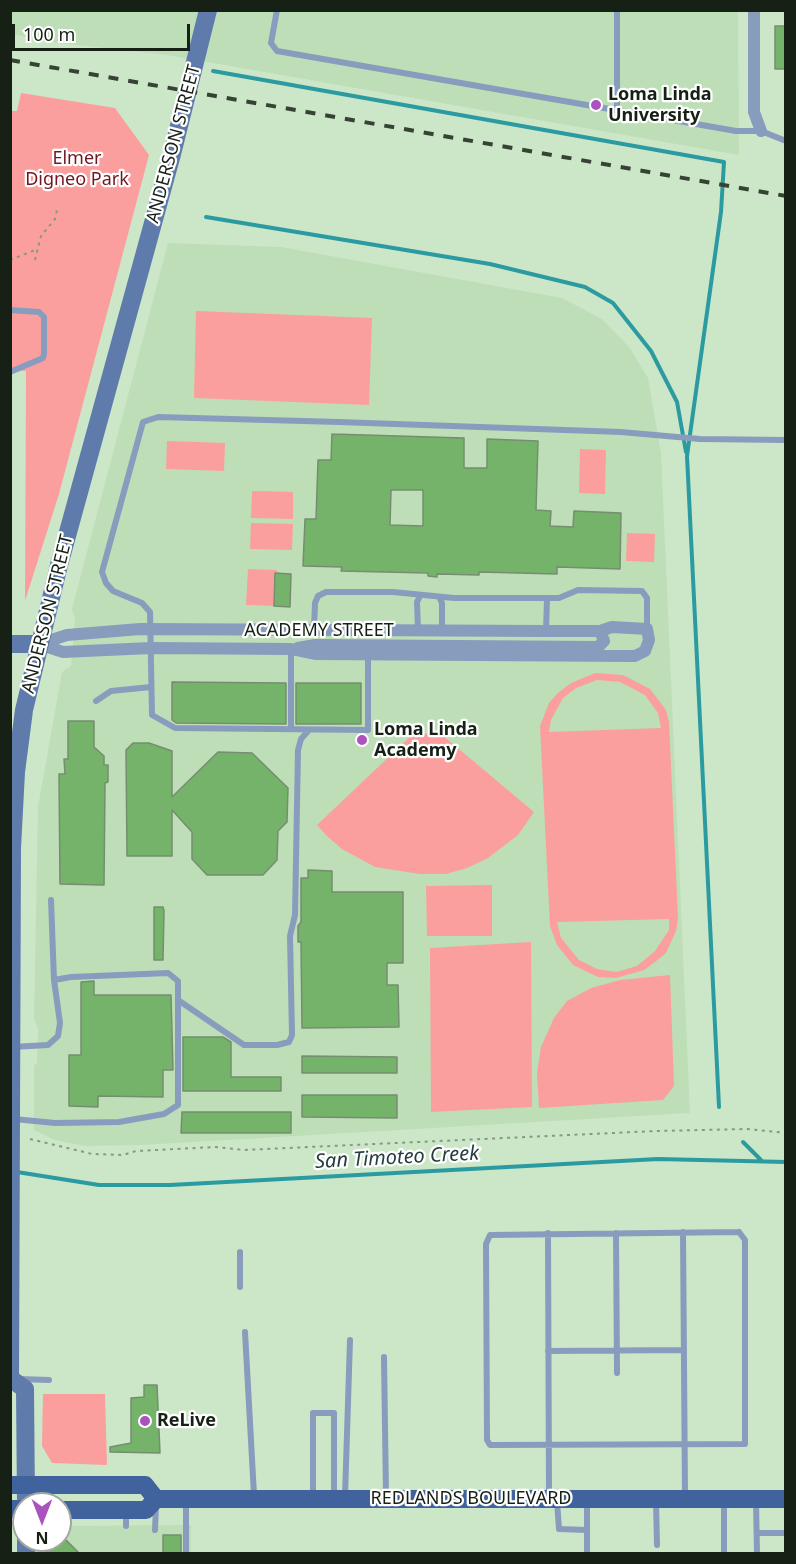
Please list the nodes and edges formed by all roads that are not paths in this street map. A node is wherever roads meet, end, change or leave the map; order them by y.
1 (208, 10) edge
2 (277, 10) edge
3 (617, 10) edge
4 (754, 10) edge
5 (617, 110) junction
6 (761, 131) junction
7 (786, 141) edge
8 (10, 310) edge
9 (10, 372) edge
10 (786, 440) edge
11 (420, 596) junction
12 (439, 597) junction
13 (547, 598) junction
14 (647, 629) junction
15 (151, 630) junction
16 (315, 630) junction
17 (418, 631) junction
18 (442, 631) junction
19 (546, 631) junction
20 (600, 631) junction
21 (10, 644) edge
22 (39, 644) junction
23 (152, 648) junction
24 (291, 649) junction
25 (368, 654) junction
26 (151, 687) junction
27 (96, 701) dead end
28 (291, 729) junction
29 (309, 729) junction
30 (51, 900) dead end
31 (11, 977) edge
32 (54, 980) junction
33 (178, 1000) junction
34 (11, 1047) edge
35 (11, 1119) edge
36 (11, 1142) edge
37 (11, 1195) edge
38 (11, 1221) edge
39 (684, 1232) junction
40 (548, 1233) junction
41 (616, 1233) junction
42 (240, 1252) dead end
43 (240, 1287) dead end
44 (11, 1326) edge
45 (245, 1332) dead end
46 (350, 1340) dead end
47 (684, 1350) junction
48 (548, 1351) junction
49 (617, 1351) junction
50 (384, 1357) dead end
51 (617, 1373) dead end
52 (11, 1377) edge
53 (49, 1380) dead end
54 (685, 1446) junction
55 (549, 1447) junction
56 (18, 1485) edge
57 (156, 1499) junction
58 (186, 1499) junction
59 (254, 1499) junction
60 (313, 1499) junction
61 (340, 1499) junction
62 (386, 1499) junction
63 (553, 1499) junction
64 (587, 1499) junction
65 (656, 1499) junction
66 (685, 1499) junction
67 (724, 1499) junction
68 (756, 1499) junction
69 (786, 1499) edge
70 (72, 1511) edge
71 (155, 1530) dead end
72 (587, 1530) junction
73 (757, 1533) junction
74 (786, 1533) edge
75 (657, 1545) dead end
76 (186, 1554) edge
77 (587, 1554) edge
78 (724, 1554) edge
79 (757, 1554) edge

1 - 22 main road, ANDERSON STREET
2 - 5 lane
3 - 5 lane
4 - 6 street
5 - 6 lane
6 - 7 lane
8 - 9 lane
10 - 15 lane
11 - 12 lane
11 - 16 lane
11 - 17 lane
12 - 13 lane
12 - 18 lane
13 - 14 lane
13 - 19 lane
14 - 20 street, ACADEMY STREET
14 - 25 street, ACADEMY STREET
15 - 16 street, ACADEMY STREET
15 - 22 street, ACADEMY STREET
15 - 23 lane
16 - 17 street, ACADEMY STREET
17 - 18 street, ACADEMY STREET
18 - 19 street, ACADEMY STREET
19 - 20 street, ACADEMY STREET
20 - 24 street, ACADEMY STREET
21 - 22 main road, ACADEMY STREET
22 - 23 street, ACADEMY STREET
22 - 31 main road, ANDERSON STREET
23 - 24 street, ACADEMY STREET
23 - 26 lane
24 - 25 street, ACADEMY STREET
24 - 28 lane
25 - 29 lane
26 - 27 lane
26 - 28 lane
28 - 29 lane
29 - 33 lane
30 - 32 lane
31 - 34 main road, ANDERSON STREET
32 - 33 lane
32 - 34 lane
33 - 35 lane
34 - 35 main road, ANDERSON STREET
35 - 36 main road, ANDERSON STREET
36 - 37 main road, ANDERSON STREET
37 - 38 main road, ANDERSON STREET
38 - 44 main road, ANDERSON STREET
39 - 41 lane
39 - 47 lane
39 - 54 lane
40 - 41 lane
40 - 48 lane
40 - 55 lane
41 - 49 lane
42 - 43 lane
44 - 52 main road, ANDERSON STREET
45 - 59 lane
46 - 61 lane
47 - 49 lane
47 - 54 lane
48 - 49 lane
48 - 55 lane
49 - 51 lane
50 - 62 lane
52 - 53 lane
52 - 56 main road
54 - 55 lane
54 - 66 lane
55 - 63 lane
56 - 57 main road
57 - 58 main road, REDLANDS BOULEVARD
57 - 70 main road, REDLANDS BOULEVARD
57 - 71 lane
58 - 59 main road, REDLANDS BOULEVARD
58 - 76 lane
59 - 60 main road, REDLANDS BOULEVARD
60 - 61 main road, REDLANDS BOULEVARD
60 - 61 lane
61 - 62 main road, REDLANDS BOULEVARD
62 - 63 main road, REDLANDS BOULEVARD
63 - 64 main road, REDLANDS BOULEVARD
63 - 72 lane
64 - 65 main road, REDLANDS BOULEVARD
64 - 72 lane
65 - 66 main road, REDLANDS BOULEVARD
65 - 75 lane
66 - 67 main road, REDLANDS BOULEVARD
67 - 68 main road, REDLANDS BOULEVARD
67 - 78 lane
68 - 69 main road, REDLANDS BOULEVARD
68 - 73 lane
72 - 77 lane
73 - 74 lane
73 - 79 lane

